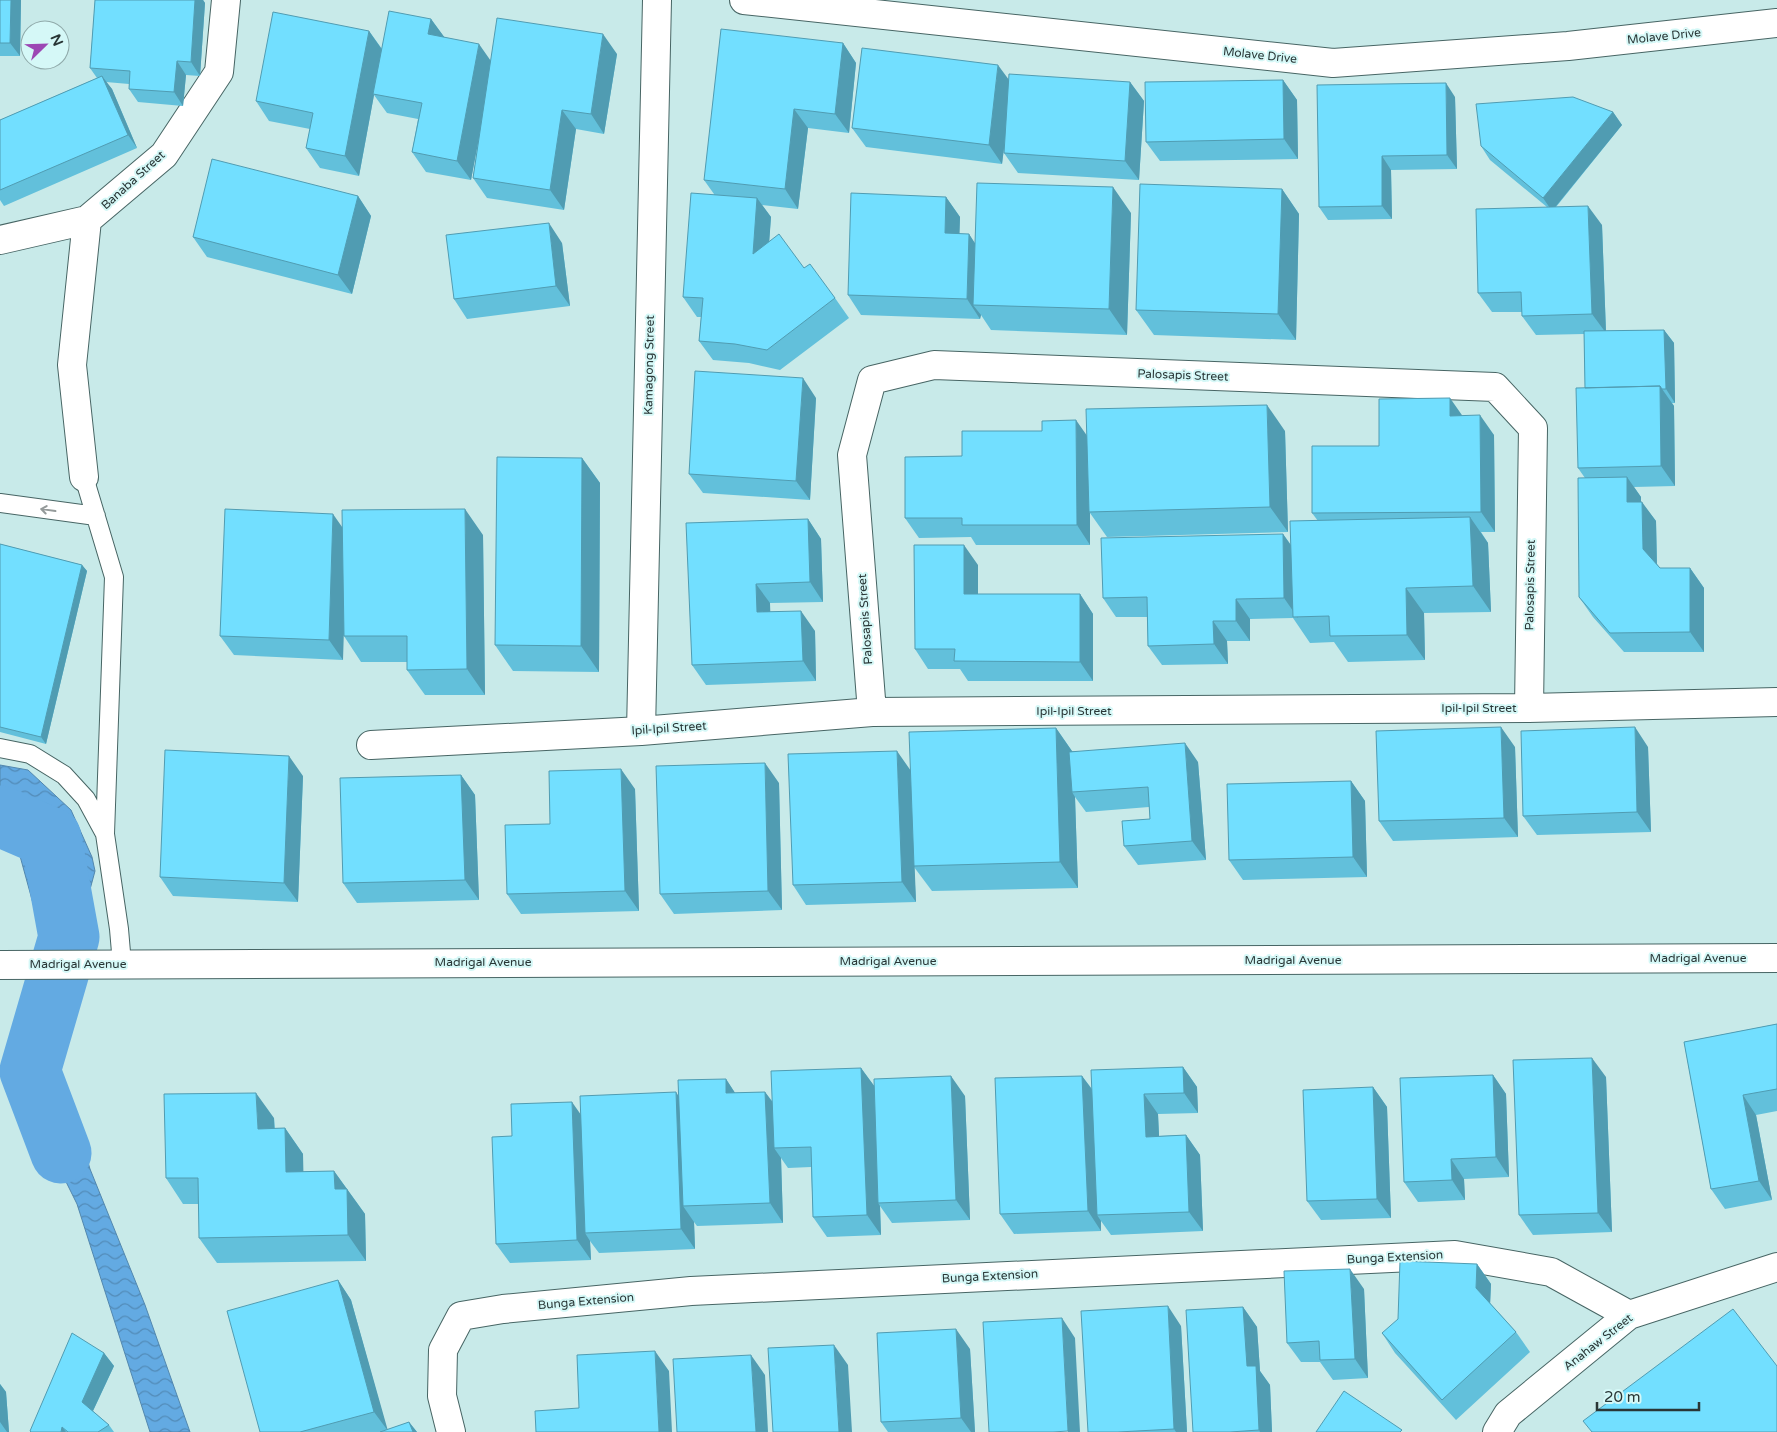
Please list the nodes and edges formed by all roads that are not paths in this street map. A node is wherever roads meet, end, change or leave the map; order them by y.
1 (226, 0) edge
2 (657, 0) edge
3 (744, 0) edge
4 (1777, 23) edge
5 (87, 220) junction
6 (0, 240) edge
7 (84, 478) joint
8 (0, 503) edge
9 (96, 516) junction
10 (1777, 702) edge
11 (1529, 708) junction
12 (872, 712) junction
13 (641, 731) junction
14 (371, 745) dead end
15 (0, 748) edge
16 (105, 834) junction
17 (1777, 958) edge
18 (112, 964) junction
19 (11, 965) edge
20 (1777, 1266) edge
21 (1629, 1315) junction
22 (452, 1432) edge
23 (1497, 1432) edge

1 - 5 street, Banaba Street
2 - 13 street, Kamagong Street
3 - 4 street, Molave Drive
5 - 6 street, Banaba Street
5 - 7 street
7 - 9 lane
9 -> 8 lane
9 - 16 lane
10 - 11 street, Ipil-Ipil Street
11 - 12 street, Ipil-Ipil Street
11 - 12 street, Palosapis Street
12 - 13 street, Ipil-Ipil Street
13 - 14 street, Ipil-Ipil Street
15 - 16 lane
16 - 18 lane
17 - 18 street, Madrigal Avenue
18 - 19 street, Madrigal Avenue
20 - 21 street, Anahaw Street
21 - 22 street, Bunga Extension
21 - 23 street, Anahaw Street

